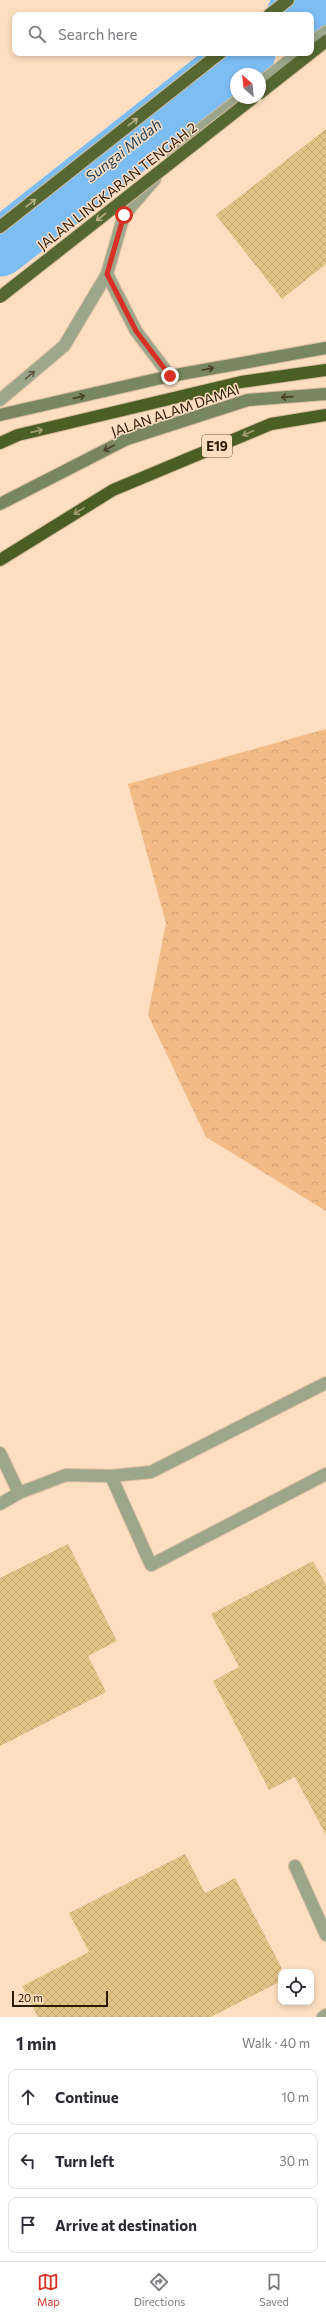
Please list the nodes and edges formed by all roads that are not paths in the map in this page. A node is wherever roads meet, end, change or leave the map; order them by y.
1 (288, 0) edge
2 (273, 12) edge
3 (326, 32) edge
4 (326, 41) edge
5 (314, 42) edge
6 (314, 50) edge
7 (216, 56) edge
8 (295, 56) edge
9 (307, 56) edge
10 (266, 78) edge
11 (266, 88) edge
12 (233, 104) edge
13 (245, 104) edge
14 (0, 227) edge
15 (107, 274) junction
16 (0, 297) edge
17 (326, 348) edge
18 (326, 370) edge
19 (170, 376) junction
20 (326, 394) edge
21 (0, 400) edge
22 (0, 414) edge
23 (326, 415) edge
24 (0, 443) edge
25 (0, 504) edge
26 (0, 560) edge
27 (326, 1383) edge
28 (0, 1453) edge
29 (326, 1474) edge
30 (111, 1476) junction
31 (19, 1493) junction
32 (0, 1504) edge
33 (295, 1866) dead end
34 (326, 1935) edge
35 (326, 2015) edge
36 (323, 2017) edge

1 - 2 highway
3 - 5 street
4 - 6 highway
14 -> 7 highway
8 - 10 street
9 - 11 highway
12 - 15 street
13 -> 16 highway, JALAN LINGKARAN TENGAH 2, bridge
15 - 19 street
21 -> 15 street
19 -> 17 main road, JALAN ALAM DAMAI
24 -> 18 highway
22 -> 19 main road, JALAN ALAM DAMAI
20 -> 25 main road, JALAN ALAM DAMAI
23 -> 26 highway, E19
27 - 30 street
28 - 31 street
29 - 30 street
30 - 31 street
31 - 32 street
33 - 34 street
35 - 36 street

